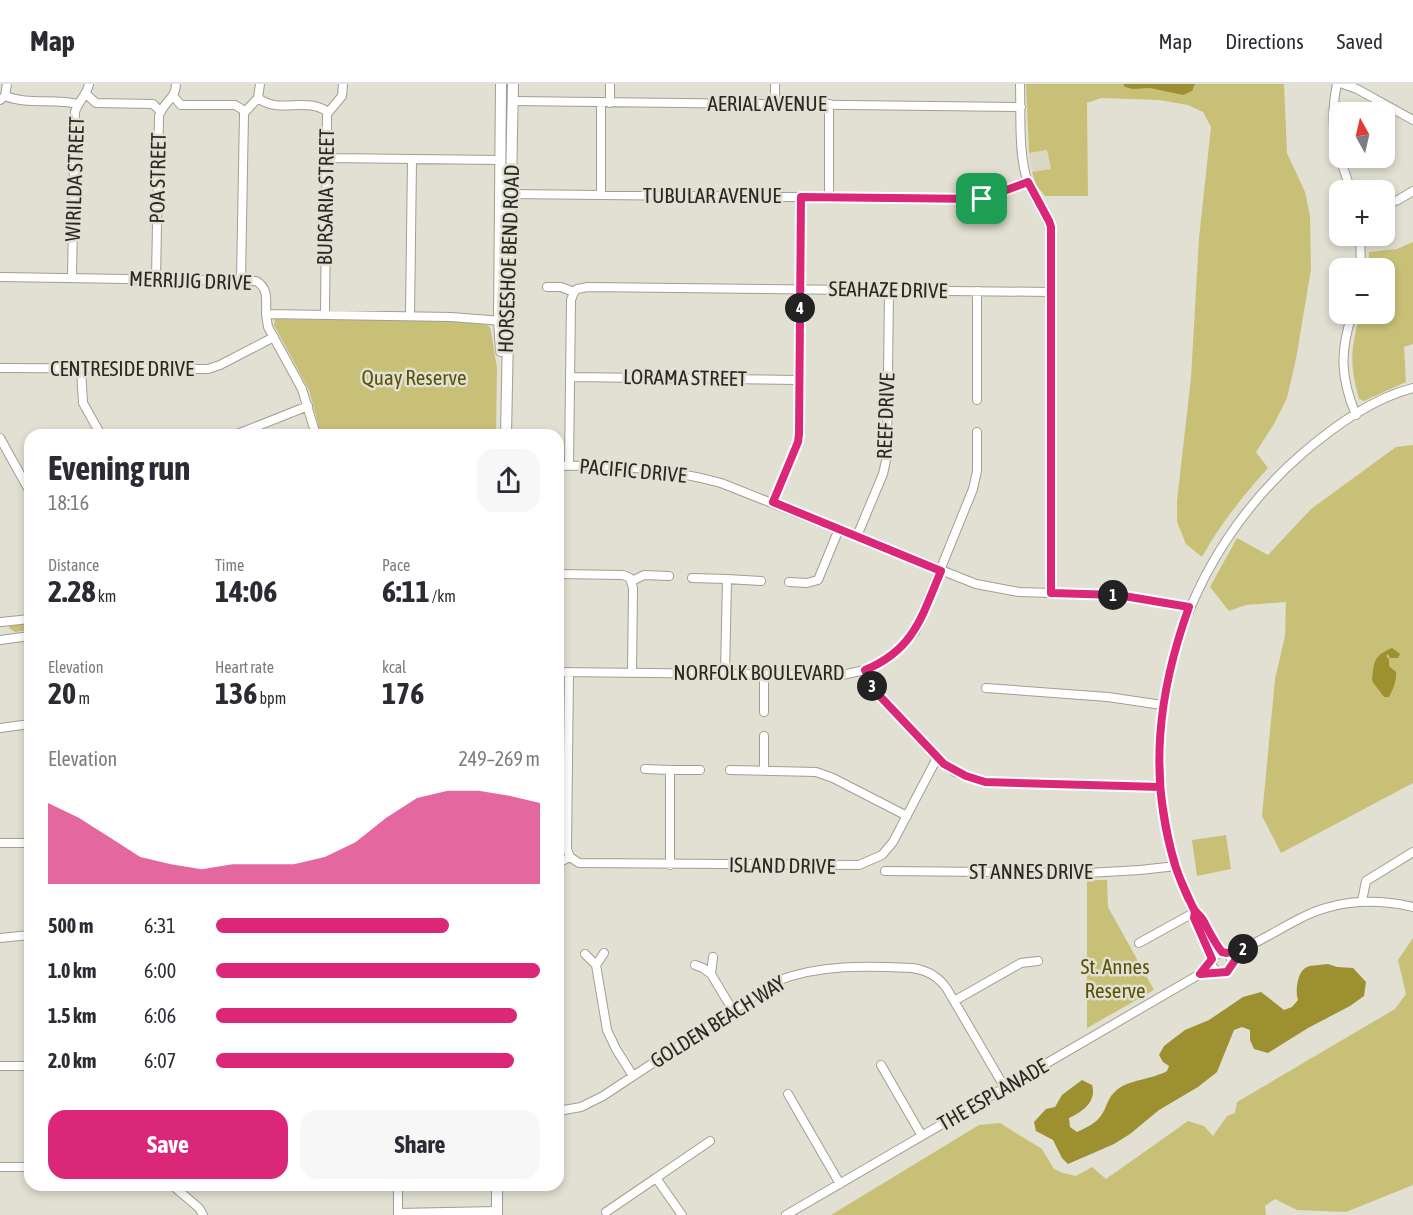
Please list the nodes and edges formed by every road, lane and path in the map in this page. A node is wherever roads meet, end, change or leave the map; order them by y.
1 (7, 84) edge
2 (89, 84) edge
3 (176, 84) edge
4 (260, 84) edge
5 (343, 84) edge
6 (501, 84) edge
7 (513, 84) edge
8 (610, 84) edge
9 (775, 84) edge
10 (1020, 84) edge
11 (1337, 84) edge
12 (1343, 84) edge
13 (86, 94) junction
14 (174, 97) junction
15 (2, 98) edge
16 (258, 98) junction
17 (513, 101) junction
18 (605, 103) junction
19 (775, 103) junction
20 (78, 104) junction
21 (829, 104) junction
22 (1021, 107) junction
23 (160, 111) junction
24 (245, 111) junction
25 (328, 112) junction
26 (1413, 120) edge
27 (327, 158) junction
28 (412, 159) junction
29 (500, 160) junction
30 (1347, 180) edge
31 (1028, 182) junction
32 (1413, 191) edge
33 (500, 194) junction
34 (512, 194) junction
35 (601, 195) junction
36 (801, 197) junction
37 (829, 197) junction
38 (1395, 201) edge
39 (0, 277) edge
40 (72, 277) junction
41 (156, 279) junction
42 (241, 280) junction
43 (547, 287) dead end
44 (801, 289) junction
45 (889, 290) junction
46 (977, 291) junction
47 (574, 292) junction
48 (1051, 292) junction
49 (266, 314) junction
50 (325, 315) junction
51 (410, 316) junction
52 (503, 321) junction
53 (1349, 324) edge
54 (274, 338) junction
55 (0, 368) edge
56 (81, 369) junction
57 (570, 377) junction
58 (799, 380) junction
59 (1413, 388) edge
60 (977, 400) dead end
61 (308, 406) junction
62 (1356, 415) junction
63 (97, 429) edge
64 (250, 429) edge
65 (314, 429) edge
66 (500, 429) edge
67 (506, 429) edge
68 (977, 432) dead end
69 (0, 438) edge
70 (564, 466) edge
71 (569, 466) junction
72 (24, 481) edge
73 (773, 502) junction
74 (839, 529) junction
75 (857, 536) junction
76 (941, 571) junction
77 (564, 574) edge
78 (669, 576) dead end
79 (692, 578) dead end
80 (727, 579) junction
81 (632, 581) junction
82 (761, 581) dead end
83 (789, 582) dead end
84 (1051, 593) junction
85 (1189, 607) junction
86 (24, 619) edge
87 (0, 621) edge
88 (24, 637) edge
89 (11, 638) junction
90 (0, 640) edge
91 (865, 670) junction
92 (564, 672) edge
93 (569, 672) junction
94 (632, 673) junction
95 (725, 674) junction
96 (764, 674) junction
97 (986, 688) dead end
98 (1162, 705) junction
99 (764, 712) dead end
100 (24, 725) edge
101 (0, 728) edge
102 (764, 736) dead end
103 (937, 758) junction
104 (645, 769) dead end
105 (670, 770) junction
106 (700, 770) dead end
107 (730, 770) dead end
108 (764, 770) junction
109 (1160, 787) junction
110 (907, 816) junction
111 (0, 843) edge
112 (24, 843) edge
113 (1413, 852) edge
114 (570, 857) junction
115 (564, 860) edge
116 (670, 865) junction
117 (1176, 866) junction
118 (885, 871) dead end
119 (1362, 902) junction
120 (1413, 907) edge
121 (1195, 912) junction
122 (24, 936) edge
123 (0, 938) edge
124 (1138, 944) dead end
125 (1248, 947) junction
126 (604, 953) dead end
127 (1224, 953) junction
128 (585, 954) dead end
129 (713, 957) dead end
130 (1038, 960) dead end
131 (1212, 960) junction
132 (1232, 964) junction
133 (596, 965) junction
134 (695, 965) dead end
135 (1217, 972) junction
136 (711, 974) junction
137 (1200, 974) junction
138 (954, 1001) junction
139 (732, 1009) junction
140 (881, 1065) dead end
141 (0, 1066) edge
142 (24, 1066) edge
143 (633, 1076) junction
144 (1005, 1089) junction
145 (788, 1094) dead end
146 (564, 1110) edge
147 (922, 1136) junction
148 (710, 1141) dead end
149 (0, 1167) edge
150 (24, 1167) edge
151 (656, 1178) junction
152 (840, 1184) junction
153 (179, 1191) edge
154 (398, 1191) edge
155 (497, 1191) edge
156 (606, 1212) dead end
157 (497, 1213) edge
158 (398, 1214) edge
159 (203, 1215) edge
160 (682, 1215) edge
161 (786, 1215) edge

1 - 15 street
2 - 13 street, WIRILDA STREET
3 - 14 street
4 - 16 street
5 - 25 street, BURSARIA STREET
6 - 29 street, HORSESHOE BEND ROAD
7 - 17 street, HORSESHOE BEND ROAD
8 - 18 street
9 - 19 street
10 - 22 street
11 - 30 street
12 - 26 street
13 - 20 street, WIRILDA STREET
13 - 23 street
14 - 23 street, POA STREET
14 - 24 street
15 - 20 street
16 - 24 street
16 - 25 street
17 - 18 street, AERIAL AVENUE
17 - 34 street, HORSESHOE BEND ROAD
18 - 19 street, AERIAL AVENUE
18 - 35 street
19 - 21 street, AERIAL AVENUE
20 - 40 street, WIRILDA STREET
21 - 22 street, AERIAL AVENUE
21 - 37 street
22 - 31 street
23 - 41 street, POA STREET
24 - 42 street
25 - 27 street, BURSARIA STREET
27 - 28 street
27 - 50 street, BURSARIA STREET
28 - 29 street
28 - 51 street
29 - 33 street, HORSESHOE BEND ROAD
31 - 37 street, TUBULAR AVENUE
31 - 48 street
32 - 38 street
33 - 34 street, TUBULAR AVENUE
33 - 52 street, HORSESHOE BEND ROAD
34 - 35 street, TUBULAR AVENUE
34 - 52 street, HORSESHOE BEND ROAD
35 - 36 street, TUBULAR AVENUE
36 - 37 street, TUBULAR AVENUE
36 - 44 street
39 - 40 street, MERRIJIG DRIVE
40 - 41 street, MERRIJIG DRIVE
41 - 42 street, MERRIJIG DRIVE
42 - 49 street, MERRIJIG DRIVE
43 - 47 street, SEAHAZE DRIVE
44 - 45 street, SEAHAZE DRIVE
44 - 47 street, SEAHAZE DRIVE
44 - 58 street
45 - 46 street, SEAHAZE DRIVE
45 - 75 street, REEF DRIVE
46 - 48 street, SEAHAZE DRIVE
46 - 60 street
47 - 57 street
48 - 84 street
49 - 50 street, MERRIJIG DRIVE
49 - 54 street
50 - 51 street, MERRIJIG DRIVE
51 - 52 street, MERRIJIG DRIVE
52 - 66 street, HORSESHOE BEND ROAD
52 - 67 street, HORSESHOE BEND ROAD
53 - 62 street
54 - 56 street, CENTRESIDE DRIVE
54 - 61 street
55 - 56 street, CENTRESIDE DRIVE
56 - 63 street
57 - 58 street, LORAMA STREET
57 - 71 street
58 - 73 street
59 - 62 street
61 - 64 street
61 - 65 street
62 - 85 street
68 - 76 street, NORFOLK BOULEVARD
69 - 72 street
70 - 71 street, PACIFIC DRIVE
71 - 73 street, PACIFIC DRIVE
73 - 74 street, PACIFIC DRIVE
74 - 75 street, PACIFIC DRIVE
74 - 83 street
75 - 76 street, PACIFIC DRIVE
76 - 84 street, PACIFIC DRIVE
76 - 91 street, NORFOLK BOULEVARD
77 - 81 street
78 - 81 street
79 - 80 street
80 - 82 street
80 - 95 street
81 - 94 street
84 - 85 street, PACIFIC DRIVE
85 - 98 street
86 - 87 street
87 - 89 street
88 - 89 street
89 - 90 street
91 - 96 street, NORFOLK BOULEVARD
91 - 103 street
92 - 93 street, NORFOLK BOULEVARD
93 - 94 street, NORFOLK BOULEVARD
93 - 114 street
94 - 95 street, NORFOLK BOULEVARD
95 - 96 street, NORFOLK BOULEVARD
96 - 99 street
97 - 98 street
98 - 109 street
100 - 101 street
102 - 108 street
103 - 109 street
103 - 110 street, ISLAND DRIVE
104 - 105 street
105 - 106 street
105 - 116 street
107 - 108 street
108 - 110 street
109 - 117 street
110 - 116 street, ISLAND DRIVE
111 - 112 street
113 - 119 street
114 - 115 street
114 - 116 street, ISLAND DRIVE
117 - 118 street, ST ANNES DRIVE
117 - 121 street
119 - 120 street, THE ESPLANADE
119 - 125 street, THE ESPLANADE
121 - 124 street
121 - 127 street
121 - 131 street
122 - 123 street
125 - 127 street, THE ESPLANADE
125 - 132 street, THE ESPLANADE
126 - 133 street
127 - 131 street, THE ESPLANADE
127 - 132 street
128 - 133 street
129 - 136 street
130 - 138 street
131 - 135 street
131 - 137 street, THE ESPLANADE
132 - 135 street, THE ESPLANADE
133 - 143 street
134 - 136 street
135 - 137 street, THE ESPLANADE
136 - 139 street
137 - 144 street, THE ESPLANADE
138 - 139 street, GOLDEN BEACH WAY
138 - 144 street, GOLDEN BEACH WAY
139 - 143 street, GOLDEN BEACH WAY
140 - 147 street
141 - 142 street
143 - 146 street, GOLDEN BEACH WAY
144 - 147 street, THE ESPLANADE
145 - 152 street
147 - 152 street, THE ESPLANADE
148 - 151 street
149 - 150 street
151 - 156 street
151 - 160 street
152 - 161 street, THE ESPLANADE
153 - 159 street
154 - 158 street
155 - 157 street
157 - 158 street

